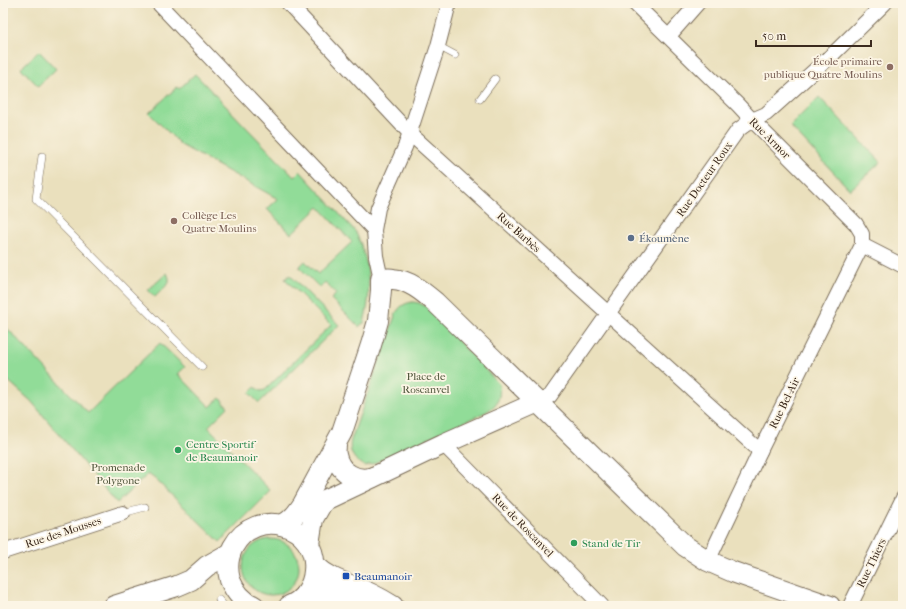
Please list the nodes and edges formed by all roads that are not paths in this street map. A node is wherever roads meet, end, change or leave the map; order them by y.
1 (158, 3) edge
2 (288, 3) edge
3 (449, 3) edge
4 (634, 3) edge
5 (698, 3) edge
6 (885, 3) edge
7 (668, 36) junction
8 (438, 46) junction
9 (455, 56) dead end
10 (495, 79) dead end
11 (480, 99) dead end
12 (752, 120) junction
13 (410, 132) junction
14 (42, 156) dead end
15 (374, 230) junction
16 (862, 245) junction
17 (903, 266) edge
18 (380, 279) junction
19 (609, 314) junction
20 (202, 367) dead end
21 (538, 402) junction
22 (443, 444) junction
23 (336, 445) junction
24 (760, 451) junction
25 (379, 475) junction
26 (903, 498) edge
27 (145, 506) dead end
28 (123, 513) joint
29 (282, 524) junction
30 (309, 544) junction
31 (3, 552) edge
32 (230, 553) junction
33 (708, 561) junction
34 (315, 565) junction
35 (191, 580) junction
36 (233, 587) junction
37 (295, 603) edge
38 (114, 606) edge
39 (254, 606) edge
40 (374, 606) edge
41 (393, 606) edge
42 (602, 606) edge
43 (830, 606) edge
44 (850, 606) edge

1 - 15 street
2 - 13 street, Rue Barbès
3 - 8 street
4 - 7 street, Rue Armor
5 - 7 street
6 - 12 street, Rue Docteur Roux
7 - 12 street, Rue Armor
8 - 9 lane
8 - 13 street
10 - 11 lane
12 - 16 street, Rue Armor
12 - 19 street, Rue Docteur Roux
13 - 15 street
13 - 19 street, Rue Barbès
14 - 20 lane
15 - 18 street
16 - 17 street
16 - 24 street, Rue Bel-Air
18 - 21 street
18 - 23 street
19 - 21 street, Rue Docteur Roux
19 - 24 street, Rue Barbès
21 - 22 street
21 - 33 street
22 - 25 street
22 - 42 street, Rue de Roscanvel
23 - 25 street
23 - 29 street
24 - 33 street, Rue Bel-Air
25 - 30 street
26 - 44 street, Rue Thiers
27 - 28 lane
28 - 31 street, Rue des Mousses
29 - 30 street
29 - 32 street
30 - 34 street
32 - 35 street
32 - 36 street
33 - 43 street
34 - 37 street
34 - 41 street
35 - 36 street
35 - 38 street
36 - 39 street
37 - 40 street

